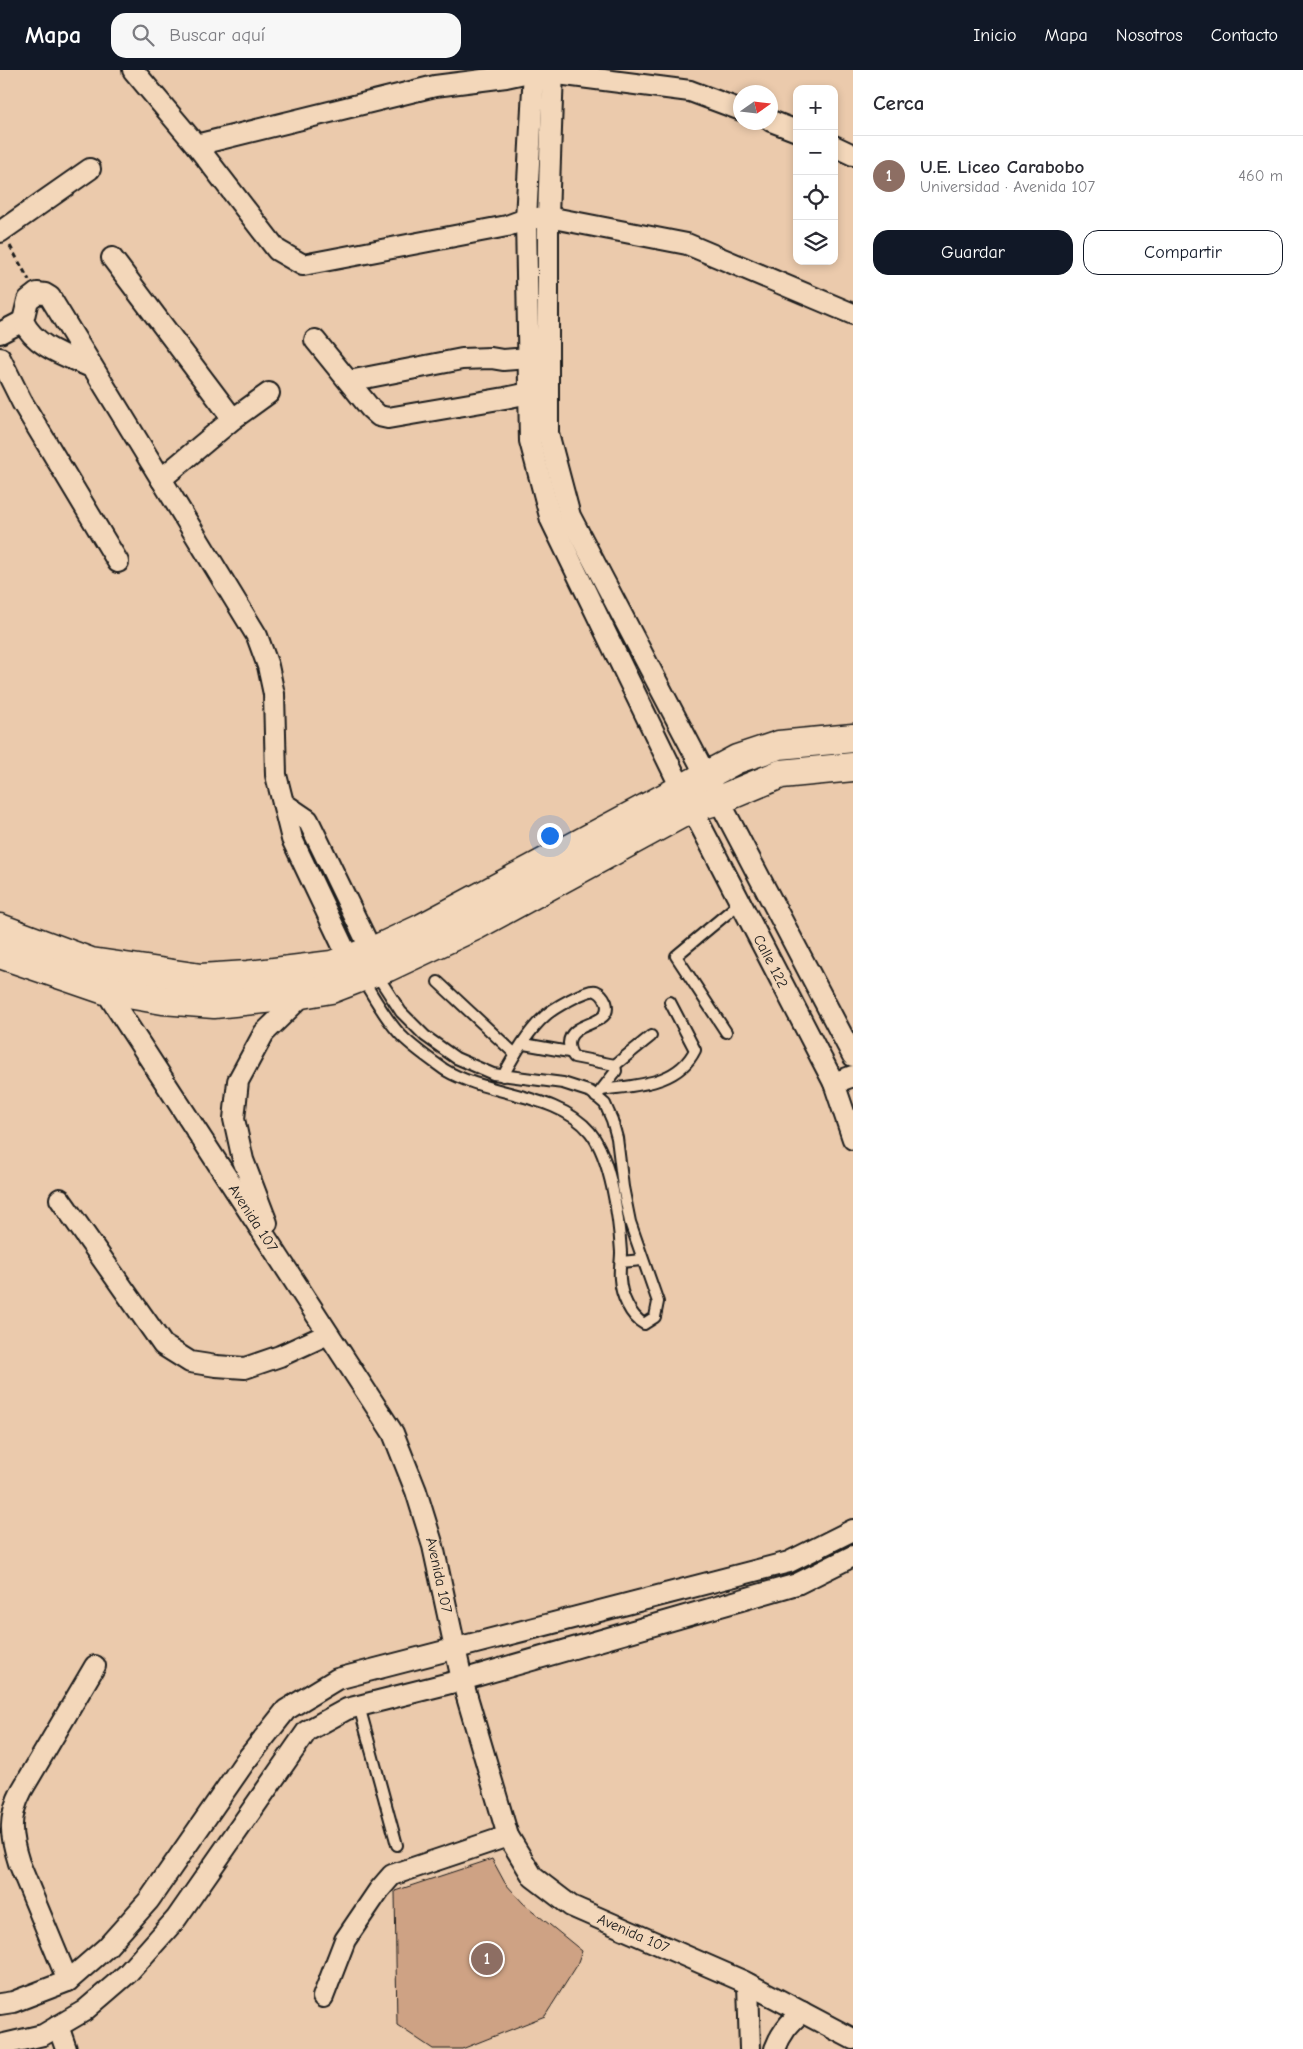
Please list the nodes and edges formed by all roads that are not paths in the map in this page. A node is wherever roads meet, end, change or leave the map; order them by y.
1 (133, 70) edge
2 (544, 71) edge
3 (733, 107) edge
4 (778, 124) edge
5 (794, 130) edge
6 (196, 145) junction
7 (838, 148) edge
8 (853, 155) edge
9 (90, 169) dead end
10 (548, 217) junction
11 (526, 219) junction
12 (0, 232) edge
13 (112, 258) dead end
14 (853, 314) edge
15 (23, 321) junction
16 (0, 333) edge
17 (314, 340) dead end
18 (0, 358) edge
19 (529, 358) junction
20 (91, 367) junction
21 (349, 381) junction
22 (529, 392) junction
23 (269, 393) dead end
24 (233, 419) junction
25 (161, 479) junction
26 (118, 562) dead end
27 (853, 738) edge
28 (853, 767) edge
29 (705, 774) junction
30 (687, 798) junction
31 (719, 800) junction
32 (741, 902) junction
33 (0, 928) edge
34 (0, 954) edge
35 (364, 965) junction
36 (438, 982) dead end
37 (105, 990) junction
38 (305, 993) junction
39 (670, 1002) dead end
40 (726, 1032) dead end
41 (651, 1036) dead end
42 (524, 1044) junction
43 (569, 1052) junction
44 (515, 1054) junction
45 (853, 1056) edge
46 (615, 1064) junction
47 (503, 1076) junction
48 (844, 1079) edge
49 (599, 1093) junction
50 (853, 1139) edge
51 (60, 1199) dead end
52 (280, 1257) junction
53 (642, 1260) junction
54 (620, 1262) junction
55 (328, 1334) junction
56 (853, 1530) edge
57 (853, 1556) edge
58 (456, 1649) junction
59 (95, 1666) dead end
60 (462, 1680) junction
61 (359, 1706) junction
62 (508, 1836) junction
63 (397, 1846) dead end
64 (68, 1981) junction
65 (748, 1984) junction
66 (323, 1998) dead end
67 (0, 2004) edge
68 (802, 2012) junction
69 (49, 2037) edge
70 (853, 2040) edge
71 (0, 2045) edge
72 (66, 2049) edge
73 (750, 2049) edge
74 (774, 2049) edge

1 - 6 street
2 - 3 street
2 - 6 street
2 - 10 street, Calle 122
2 - 11 street, Calle 122
4 - 5 street
6 - 11 street
7 - 8 street
9 - 12 street
10 - 11 street
10 - 14 street
10 - 29 street, Calle 122
11 - 19 street, Calle 122
13 - 24 street
15 - 16 street
15 - 20 street
15 - 20 street
17 - 21 street
18 - 26 street
19 - 21 street
19 - 22 street, Calle 122
20 - 25 street
21 - 22 street
22 - 30 street, Calle 122
23 - 24 street
24 - 25 street
25 - 35 street
27 - 29 street
28 - 31 street
29 - 30 street
29 - 31 street, Calle 122
30 - 31 street
30 - 32 street, Calle 122
30 - 35 street
31 - 45 street, Calle 122
32 - 40 lane
32 - 48 street, Calle 122
33 - 35 street
34 - 37 street
35 - 38 street
35 - 47 lane
35 - 54 lane
36 - 44 lane
37 - 38 street
37 - 52 street, Avenida 107
38 - 52 street
39 - 49 lane
41 - 46 lane
42 - 43 lane
42 - 43 lane
42 - 44 lane
43 - 46 lane
44 - 47 lane
46 - 49 lane
47 - 49 lane
48 - 50 street, Calle 122
49 - 53 lane
51 - 55 street
52 - 55 street, Avenida 107
53 - 54 lane
53 - 54 lane
55 - 58 street, Avenida 107
56 - 58 street
57 - 60 street
58 - 60 street, Avenida 107
58 - 64 street
59 - 64 street
60 - 61 street
60 - 62 street, Avenida 107
61 - 63 lane
61 - 69 street
62 - 65 street, Avenida 107
62 - 66 street
64 - 67 street
65 - 68 street, Avenida 107
65 - 73 street
68 - 70 street, Avenida 107
68 - 74 street
69 - 71 street
69 - 72 street

